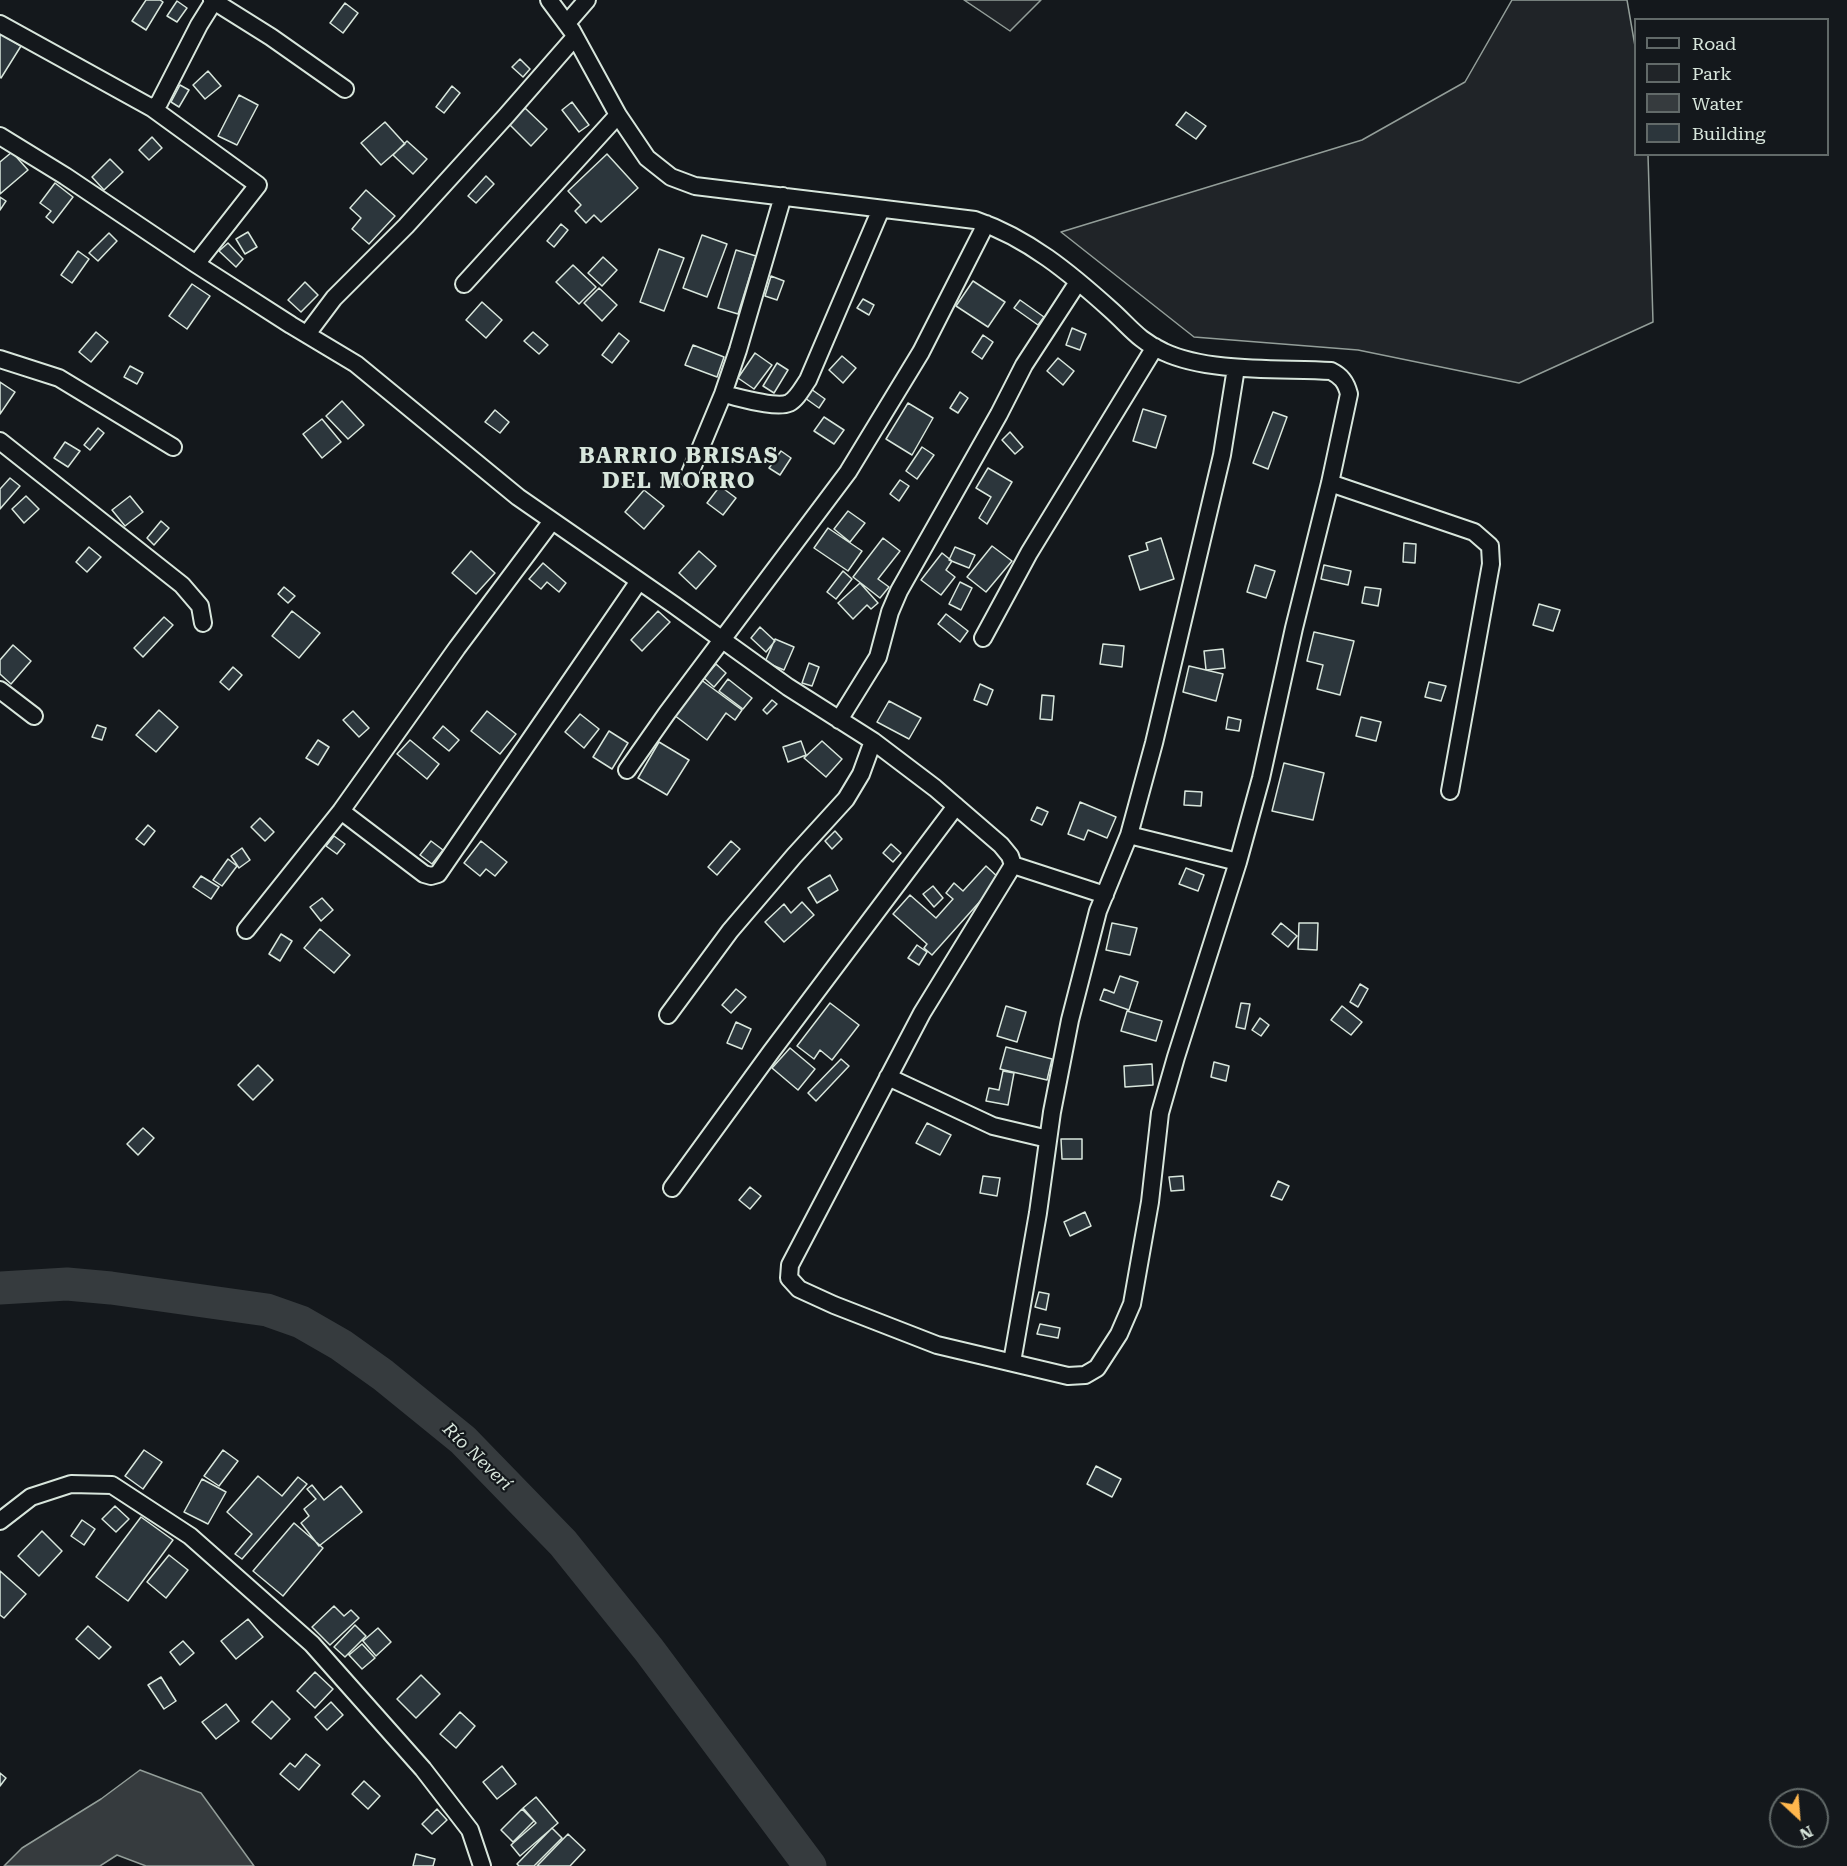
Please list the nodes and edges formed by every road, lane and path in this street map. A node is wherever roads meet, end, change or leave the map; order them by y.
1 (549, 0) edge
2 (587, 0) edge
3 (213, 1) edge
4 (0, 24) edge
5 (571, 30) junction
6 (345, 89) dead end
7 (152, 108) junction
8 (618, 115) junction
9 (0, 136) edge
10 (783, 196) junction
11 (881, 209) junction
12 (986, 224) junction
13 (196, 264) junction
14 (1078, 282) junction
15 (464, 284) dead end
16 (307, 334) junction
17 (1155, 347) junction
18 (0, 359) edge
19 (1236, 368) junction
20 (723, 394) junction
21 (0, 441) edge
22 (173, 447) dead end
23 (688, 478) dead end
24 (1329, 483) junction
25 (552, 521) junction
26 (639, 581) junction
27 (203, 623) dead end
28 (983, 638) dead end
29 (722, 640) junction
30 (0, 690) edge
31 (34, 716) dead end
32 (839, 720) junction
33 (873, 741) junction
34 (627, 770) dead end
35 (1450, 791) dead end
36 (956, 806) junction
37 (341, 811) junction
38 (1129, 835) junction
39 (1238, 862) junction
40 (1013, 865) junction
41 (1105, 895) junction
42 (246, 930) dead end
43 (668, 1015) dead end
44 (888, 1077) junction
45 (1048, 1139) junction
46 (672, 1188) dead end
47 (1012, 1362) junction
48 (0, 1521) edge
49 (482, 1866) edge

1 - 5 street
2 - 5 street
3 - 6 street
3 - 7 street
4 - 7 street
5 - 8 street
5 - 16 street
7 - 13 street
8 - 10 street
8 - 15 street
9 - 13 street
10 - 11 street
10 - 20 street
11 - 12 street
11 - 20 street
12 - 14 street
12 - 29 street
13 - 16 street
14 - 17 street
14 - 32 street
16 - 25 street
17 - 19 street
17 - 28 street
18 - 22 street
19 - 24 street
19 - 38 street
20 - 23 street
21 - 27 street
24 - 35 street
24 - 39 street
25 - 26 street
25 - 37 street
26 - 29 street
26 - 37 street
29 - 32 street
29 - 34 street
30 - 31 street
32 - 33 street
33 - 36 street
33 - 43 street
36 - 40 street
36 - 46 street
37 - 42 street
38 - 39 street
38 - 41 street
39 - 47 street
40 - 41 street
40 - 44 street
41 - 45 street
44 - 45 street
44 - 47 street
45 - 47 street
48 - 49 street

